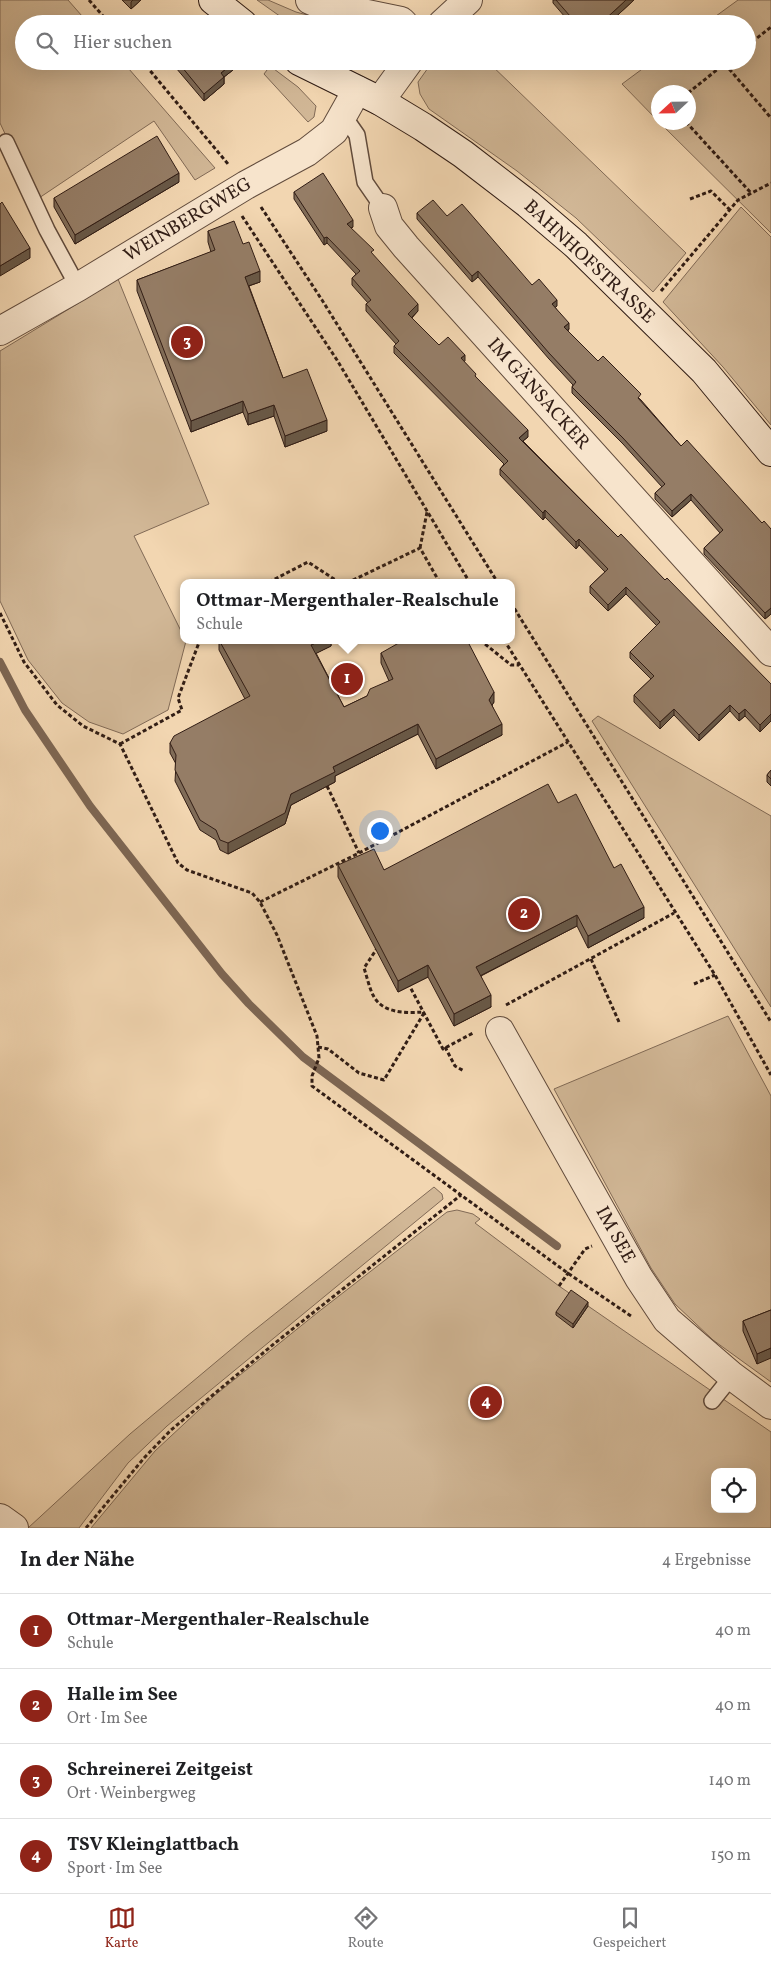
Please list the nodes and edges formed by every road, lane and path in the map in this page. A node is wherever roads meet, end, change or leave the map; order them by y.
1 (89, 0) edge
2 (214, 0) edge
3 (310, 0) edge
4 (468, 0) edge
5 (102, 15) edge
6 (232, 15) edge
7 (372, 15) edge
8 (452, 15) edge
9 (771, 27) edge
10 (756, 39) edge
11 (149, 70) edge
12 (317, 70) edge
13 (398, 70) edge
14 (717, 70) edge
15 (733, 70) edge
16 (696, 87) edge
17 (368, 96) junction
18 (343, 115) junction
19 (771, 118) edge
20 (693, 130) edge
21 (6, 142) dead end
22 (771, 182) edge
23 (237, 190) junction
24 (751, 192) junction
25 (690, 198) dead end
26 (383, 208) joint
27 (729, 209) junction
28 (78, 287) junction
29 (657, 296) dead end
30 (0, 331) edge
31 (771, 452) edge
32 (428, 512) junction
33 (420, 548) junction
34 (275, 579) edge
35 (334, 579) edge
36 (355, 579) edge
37 (438, 579) edge
38 (468, 579) edge
39 (496, 579) edge
40 (515, 609) edge
41 (0, 613) edge
42 (198, 644) edge
43 (485, 644) edge
44 (506, 644) edge
45 (771, 652) edge
46 (519, 665) junction
47 (568, 742) junction
48 (120, 744) junction
49 (327, 786) edge
50 (359, 853) junction
51 (341, 862) junction
52 (346, 870) edge
53 (260, 902) junction
54 (674, 913) junction
55 (379, 946) edge
56 (592, 959) junction
57 (715, 975) junction
58 (406, 980) edge
59 (694, 984) dead end
60 (425, 1012) junction
61 (619, 1022) dead end
62 (771, 1022) edge
63 (498, 1026) junction
64 (318, 1047) junction
65 (445, 1047) junction
66 (464, 1071) dead end
67 (771, 1075) edge
68 (460, 1195) junction
69 (614, 1234) junction
70 (569, 1274) junction
71 (559, 1286) dead end
72 (667, 1320) junction
73 (732, 1376) junction
74 (712, 1401) dead end
75 (771, 1405) edge
76 (0, 1518) edge
77 (14, 1528) edge
78 (86, 1528) edge

1 - 5 path
2 - 6 street
3 - 7 street
4 - 8 street
9 - 10 path
11 - 23 path
12 - 17 street, BAHNHOFSTRASSE
13 - 17 street, WEINBERGWEG
14 - 16 path
15 - 19 path
17 - 18 street, WEINBERGWEG
17 - 31 street, BAHNHOFSTRASSE
18 - 23 street, WEINBERGWEG
18 - 26 lane, IM GÄNSACKER
20 - 24 path
21 - 28 lane
22 - 24 path
23 - 28 street, WEINBERGWEG
23 - 32 path
23 - 39 path
24 - 27 path
25 - 27 path
26 - 45 street, IM GÄNSACKER
27 - 29 path
28 - 30 street, WEINBERGWEG
32 - 33 path
32 - 38 path
33 - 36 path
33 - 37 path
34 - 35 path
40 - 62 path
41 - 48 path
42 - 48 path
43 - 46 path
44 - 46 path
46 - 47 path
47 - 50 path
47 - 54 path
48 - 53 path
49 - 50 path
50 - 51 path
51 - 52 path
51 - 53 path
53 - 64 path
54 - 56 path
54 - 57 path
55 - 60 path
56 - 61 path
56 - 63 path
57 - 59 path
57 - 67 path
58 - 60 path
60 - 64 path
60 - 65 path
63 - 65 path
63 - 69 street, IM SEE
64 - 68 path
65 - 66 path
68 - 70 path
68 - 78 path
69 - 70 path
69 - 72 street, IM SEE
70 - 71 path
70 - 72 path
72 - 73 street, IM SEE
73 - 74 lane
73 - 75 street, IM SEE
76 - 77 street

